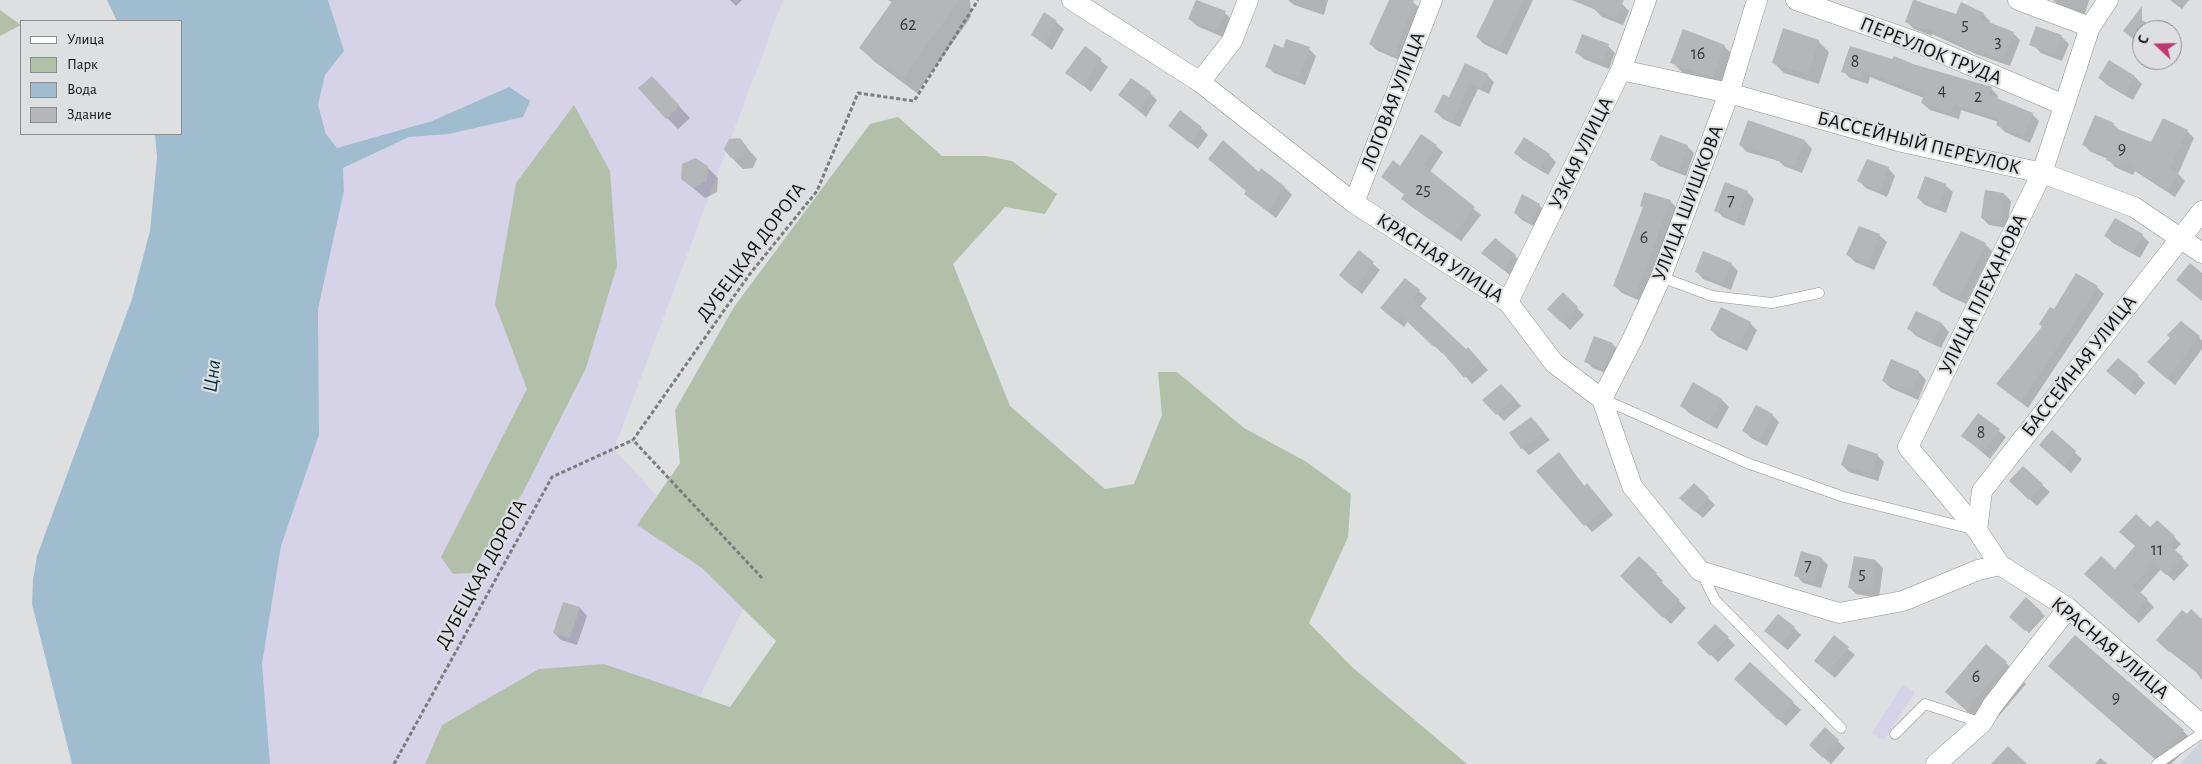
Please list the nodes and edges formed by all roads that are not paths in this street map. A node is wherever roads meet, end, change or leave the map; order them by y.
1 (1072, 0) edge
2 (1248, 0) edge
3 (1432, 0) edge
4 (1646, 0) edge
5 (1757, 0) edge
6 (1796, 0) edge
7 (2018, 0) edge
8 (2108, 0) edge
9 (2090, 27) junction
10 (1621, 70) junction
11 (1200, 82) junction
12 (1729, 94) junction
13 (2064, 105) junction
14 (2042, 174) junction
15 (1354, 203) junction
16 (2202, 211) edge
17 (2179, 239) junction
18 (2202, 253) edge
19 (1661, 277) junction
20 (1819, 293) dead end
21 (1508, 302) junction
22 (1602, 399) junction
23 (1976, 530) junction
24 (2000, 566) junction
25 (1700, 571) junction
26 (2068, 608) junction
27 (1982, 723) junction
28 (2202, 725) edge
29 (1841, 728) dead end
30 (2202, 733) edge
31 (1895, 734) dead end
32 (1936, 764) edge
33 (2157, 764) edge

1 - 11 street, КРАСНАЯ УЛИЦА
2 - 11 street
3 - 15 street, ЛОГОВАЯ УЛИЦА
4 - 10 street, УЗКАЯ УЛИЦА
5 - 12 street, УЛИЦА ШИШКОВА
6 - 13 street, ПЕРЕУЛОК ТРУДА
7 - 9 street
8 - 9 street, УЛИЦА ПЛЕХАНОВА
9 - 13 street, УЛИЦА ПЛЕХАНОВА
10 - 12 street, БАССЕЙНЫЙ ПЕРЕУЛОК
10 - 21 street, УЗКАЯ УЛИЦА
11 - 15 street, КРАСНАЯ УЛИЦА
12 - 14 street, БАССЕЙНЫЙ ПЕРЕУЛОК
12 - 19 street, УЛИЦА ШИШКОВА
13 - 14 street, УЛИЦА ПЛЕХАНОВА
14 - 17 street, БАССЕЙНЫЙ ПЕРЕУЛОК
14 - 23 street, УЛИЦА ПЛЕХАНОВА
15 - 21 street, КРАСНАЯ УЛИЦА
16 - 17 street, БАССЕЙНАЯ УЛИЦА
17 - 18 street, БАССЕЙНЫЙ ПЕРЕУЛОК
17 - 23 street, БАССЕЙНАЯ УЛИЦА
19 - 20 lane
19 - 22 street, УЛИЦА ШИШКОВА
21 - 22 street, КРАСНАЯ УЛИЦА
22 - 23 lane
22 - 25 street
23 - 24 street, УЛИЦА ПЛЕХАНОВА
24 - 25 street
24 - 26 street, КРАСНАЯ УЛИЦА
25 - 29 lane
26 - 27 street
26 - 28 street, КРАСНАЯ УЛИЦА
27 - 31 lane
27 - 32 street
30 - 33 lane

